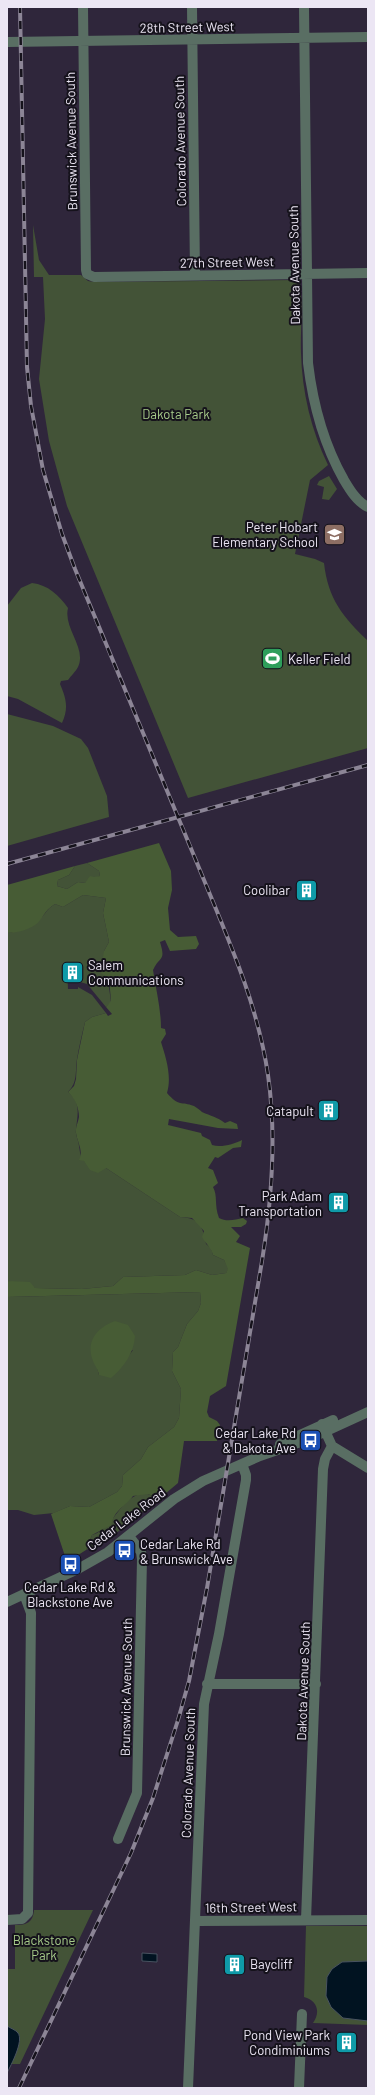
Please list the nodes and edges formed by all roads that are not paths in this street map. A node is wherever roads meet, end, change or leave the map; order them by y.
1 (83, 7) edge
2 (192, 7) edge
3 (304, 7) edge
4 (368, 37) edge
5 (304, 38) junction
6 (192, 41) junction
7 (7, 42) edge
8 (83, 42) junction
9 (368, 273) edge
10 (87, 274) joint
11 (308, 274) junction
12 (195, 275) junction
13 (368, 507) edge
14 (368, 1405) edge
15 (368, 1412) edge
16 (323, 1428) junction
17 (332, 1446) junction
18 (242, 1464) junction
19 (368, 1468) edge
20 (129, 1536) junction
21 (24, 1594) junction
22 (7, 1602) edge
23 (207, 1684) junction
24 (316, 1684) junction
25 (118, 1839) dead end
26 (7, 1920) edge
27 (306, 1920) junction
28 (368, 1920) edge
29 (196, 1921) junction
30 (302, 2014) dead end
31 (188, 2088) edge
32 (299, 2088) edge

1 - 8 street, Brunswick Avenue South
2 - 6 street, Colorado Avenue South
3 - 5 street, Dakota Avenue South
4 - 5 street, 28th Street West
5 - 6 street, 28th Street West
5 - 11 street, Dakota Avenue South
6 - 8 street, 28th Street West
6 - 12 street, Colorado Avenue South
7 - 8 street, 28th Street West
8 - 10 street, Brunswick Avenue South
9 - 11 street, 27th Street West
10 - 12 street, 27th Street West
11 - 12 street, 27th Street West
11 - 13 street, Dakota Avenue South
14 - 16 street, Cedar Lake Road
15 - 16 street, Cedar Lake Road
16 - 17 street
16 - 18 street, Cedar Lake Road
17 - 19 street
17 - 24 street, Dakota Avenue South
18 - 20 street, Cedar Lake Road
18 - 23 street, Colorado Avenue South
20 - 21 street, Cedar Lake Road
20 - 25 street, Brunswick Avenue South
21 - 22 street, Cedar Lake Road
21 - 26 street
23 - 24 street
23 - 29 street, Colorado Avenue South
24 - 27 street, Dakota Avenue South
27 - 28 street, 16th Street West
27 - 29 street, 16th Street West
29 - 31 street, Colorado Avenue South
30 - 32 street

